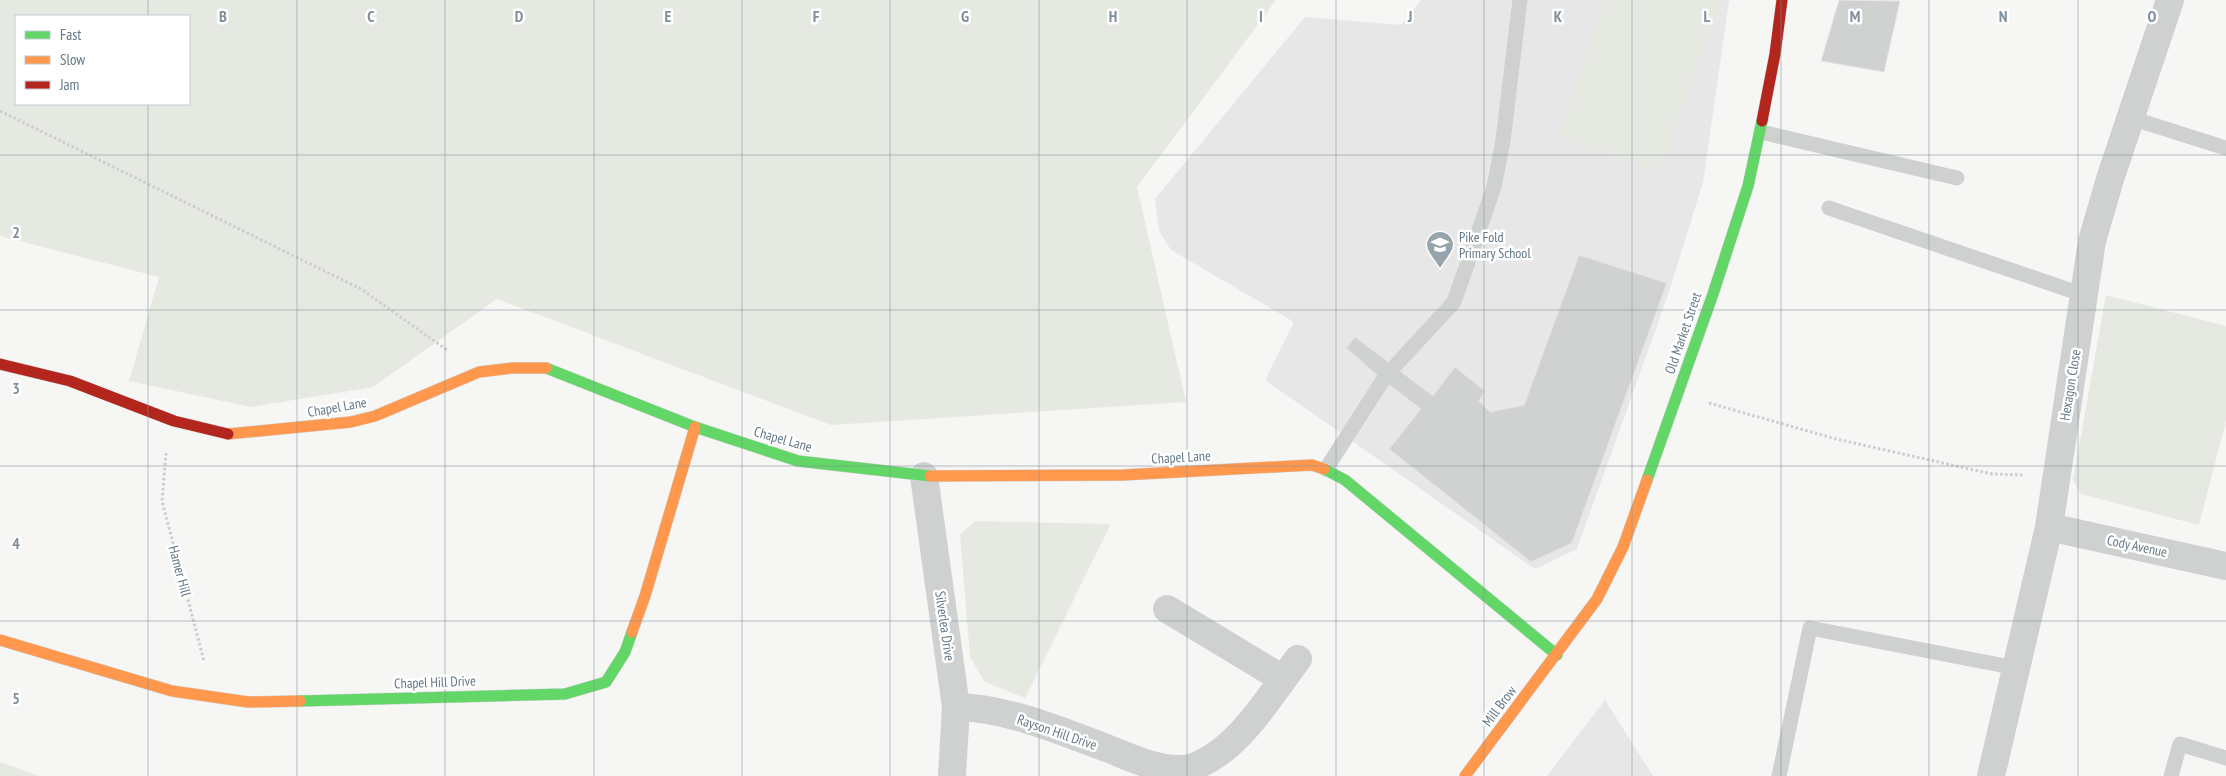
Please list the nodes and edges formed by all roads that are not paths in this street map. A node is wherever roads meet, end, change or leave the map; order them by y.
1 (1520, 0) edge
2 (1782, 0) edge
3 (2170, 0) edge
4 (2131, 118) junction
5 (1760, 132) junction
6 (2226, 148) edge
7 (1958, 178) dead end
8 (1829, 208) dead end
9 (2084, 295) junction
10 (0, 364) edge
11 (1394, 367) dead end
12 (1383, 380) dead end
13 (695, 427) junction
14 (1326, 469) junction
15 (924, 476) junction
16 (2048, 527) junction
17 (2226, 566) edge
18 (1167, 609) dead end
19 (0, 640) edge
20 (1557, 655) junction
21 (2016, 668) junction
22 (956, 707) junction
23 (2226, 758) edge
24 (1155, 771) edge
25 (952, 776) edge
26 (1465, 776) edge
27 (1779, 776) edge
28 (1991, 776) edge
29 (2171, 776) edge

1 - 11 lane
2 - 5 street, Old Market Street
3 - 4 street, Hexagon Close
4 - 6 lane
4 - 9 street, Hexagon Close
5 - 7 lane
5 - 20 street, Old Market Street
8 - 9 lane
9 - 16 street, Hexagon Close
10 - 13 street, Chapel Lane
12 - 14 lane
13 - 15 street, Chapel Lane
13 - 19 street, Chapel Hill Drive
14 - 15 street, Chapel Lane
14 - 20 street, Chapel Lane
15 - 22 street, Silverlea Drive
16 - 17 street, Cody Avenue
16 - 21 street, Hexagon Close
18 - 24 street, Rayson Hill Drive
20 - 26 street, Mill Brow
21 - 27 lane
21 - 28 street, Hexagon Close
22 - 24 street, Rayson Hill Drive
22 - 25 street, Silverlea Drive
23 - 29 lane

